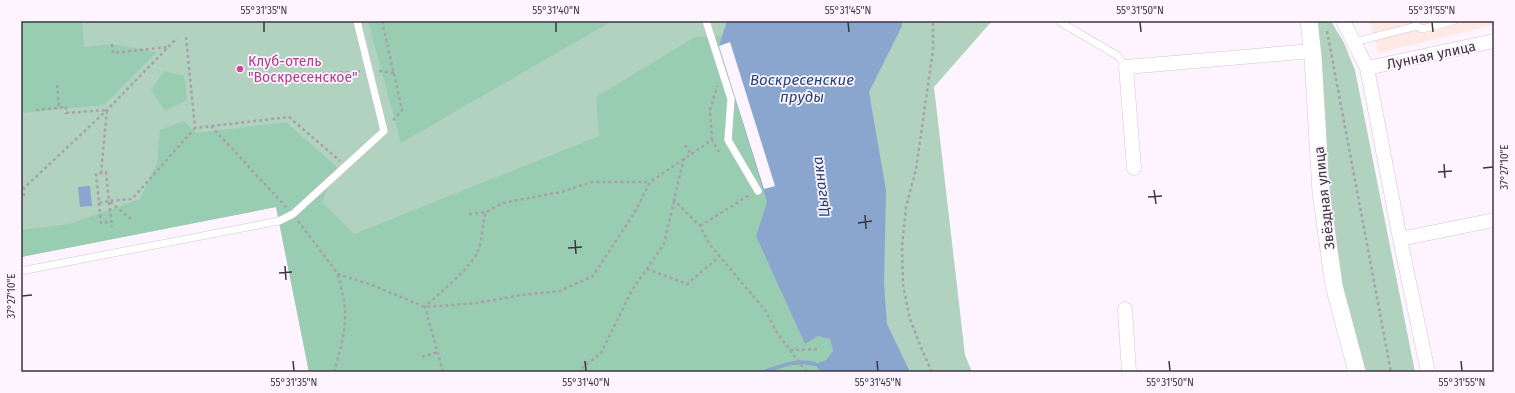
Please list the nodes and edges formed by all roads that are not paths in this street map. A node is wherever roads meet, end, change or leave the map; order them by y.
1 (357, 21) edge
2 (706, 21) edge
3 (1309, 21) edge
4 (1343, 21) edge
5 (1452, 21) edge
6 (1060, 22) edge
7 (1417, 24) edge
8 (1494, 41) edge
9 (1354, 42) junction
10 (1312, 51) junction
11 (1126, 68) junction
12 (1367, 68) junction
13 (1134, 168) dead end
14 (758, 190) road end
15 (1494, 220) edge
16 (1400, 239) junction
17 (21, 271) edge
18 (1125, 309) dead end
19 (1129, 372) edge
20 (1357, 372) edge
21 (1428, 372) edge

1 - 17 lane
2 - 14 lane
3 - 10 street, Звёздная улица
4 - 9 street
5 - 7 lane
6 - 11 lane
7 - 9 lane
8 - 12 street, Лунная улица
9 - 12 street
10 - 11 street
10 - 20 street, Звёздная улица
11 - 13 street
12 - 16 street
15 - 16 street
16 - 21 street
18 - 19 street

